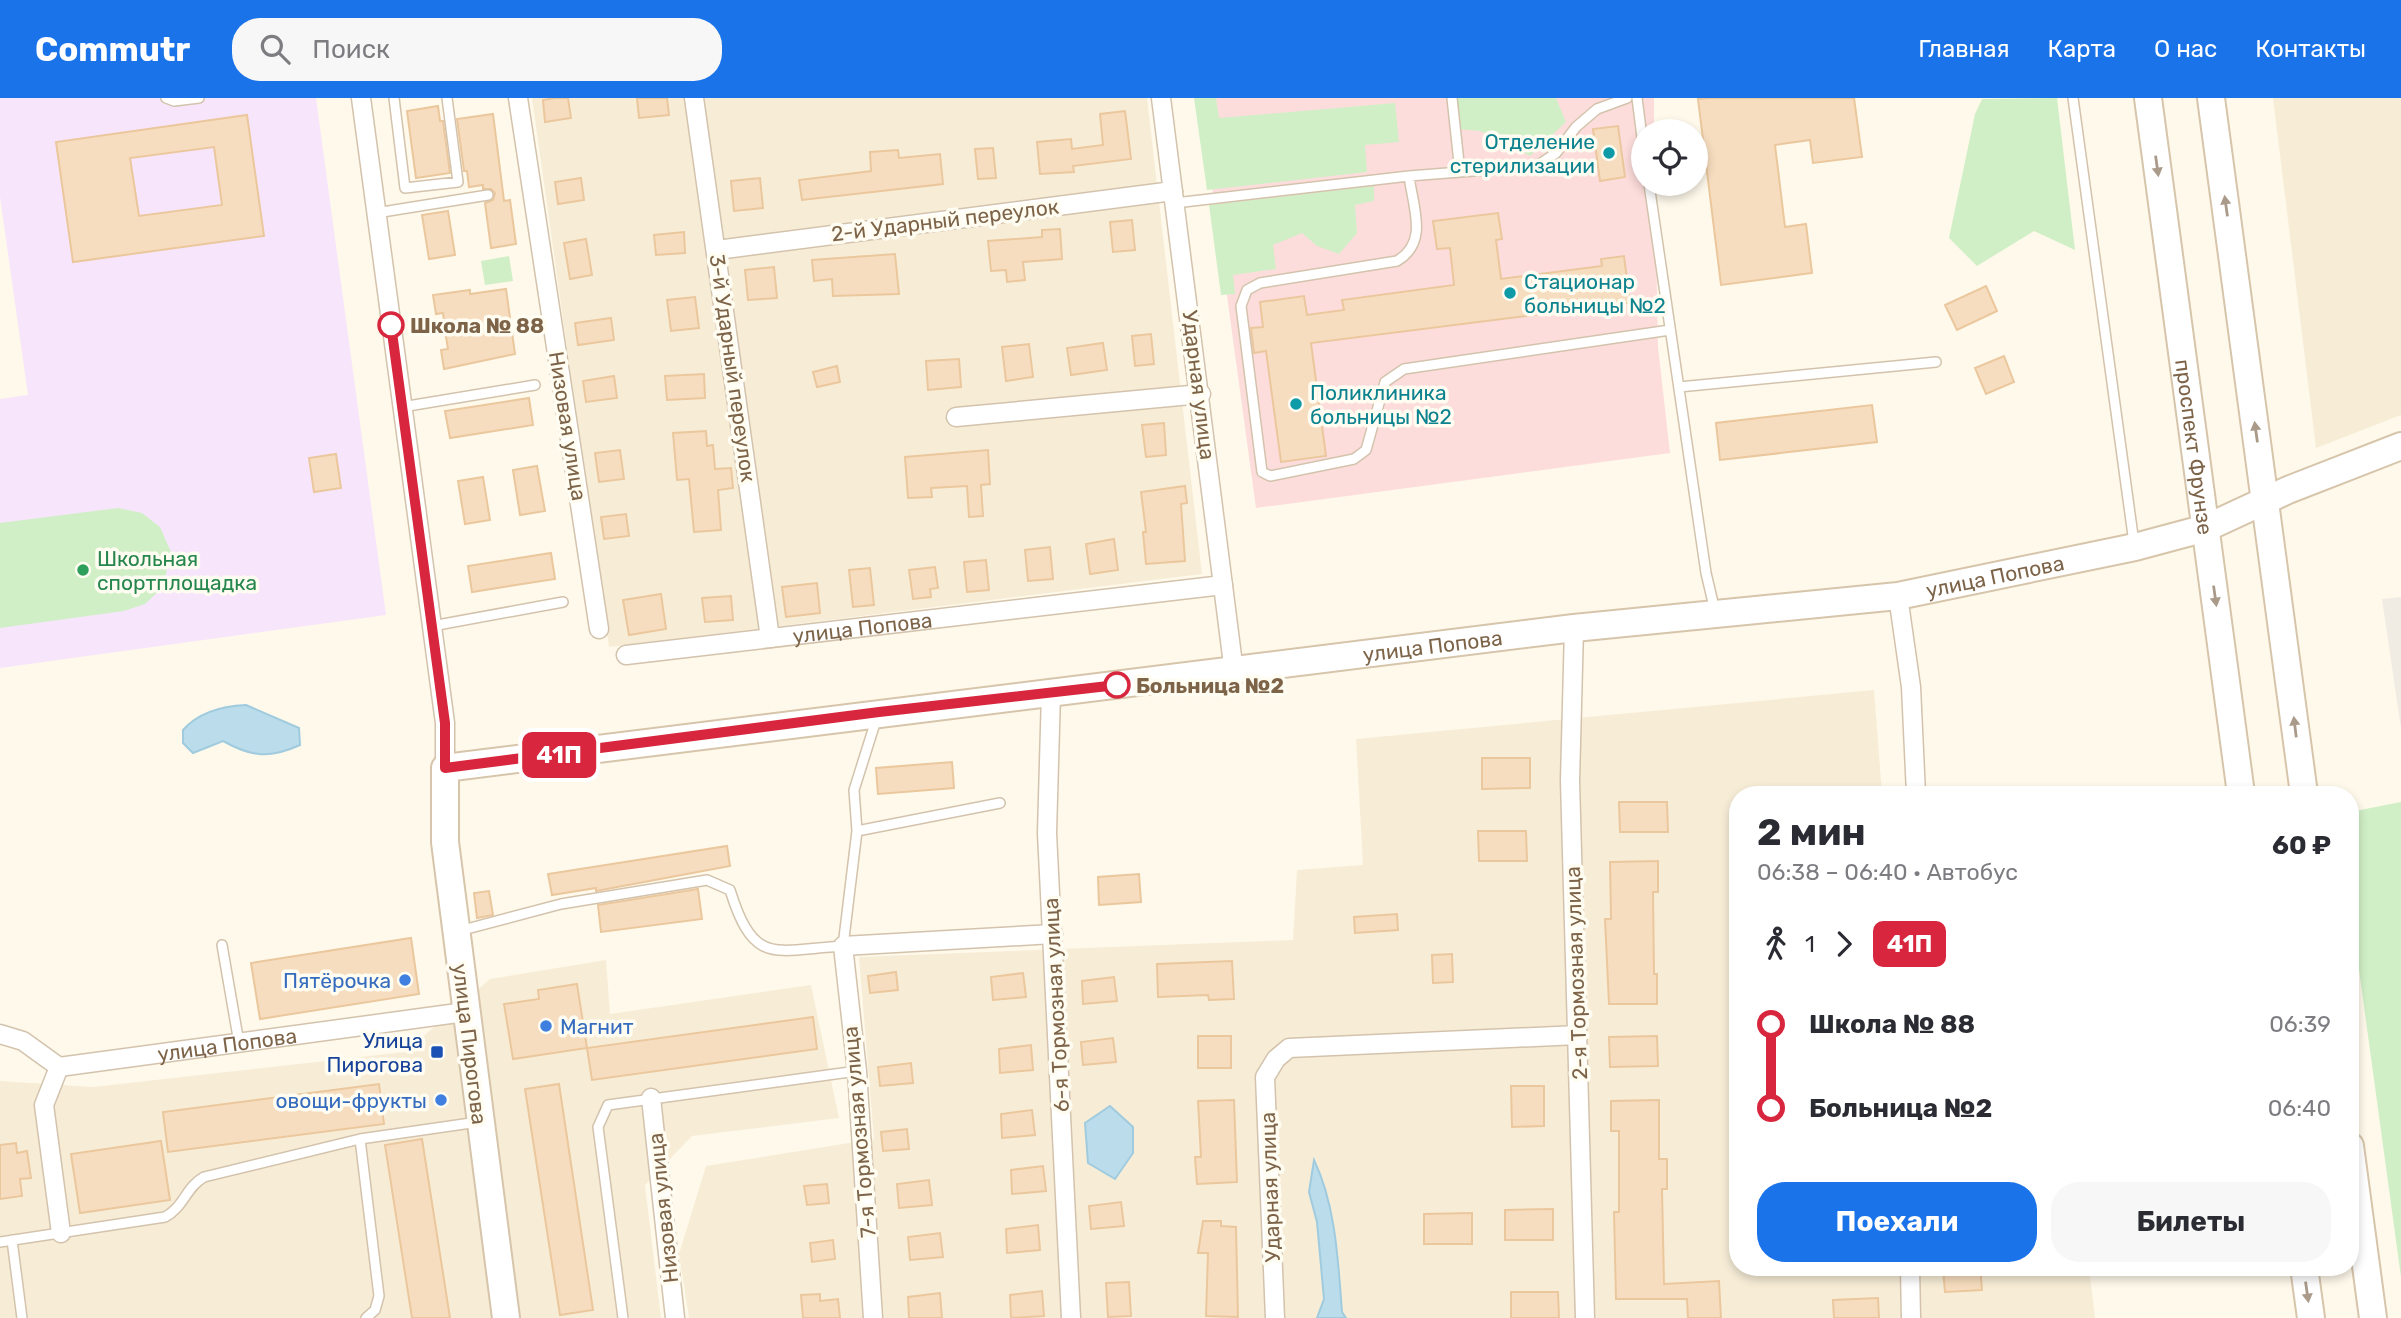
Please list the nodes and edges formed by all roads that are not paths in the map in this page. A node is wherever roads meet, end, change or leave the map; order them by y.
1 (166, 98) edge
2 (199, 98) edge
3 (361, 98) edge
4 (394, 98) edge
5 (447, 98) edge
6 (518, 98) edge
7 (694, 98) edge
8 (1161, 98) edge
9 (1452, 98) edge
10 (1627, 98) edge
11 (1637, 98) edge
12 (2073, 98) edge
13 (2148, 98) edge
14 (2211, 98) edge
15 (1640, 119) edge
16 (1460, 172) junction
17 (1409, 176) junction
18 (488, 195) dead end
19 (1651, 196) edge
20 (1174, 197) junction
21 (376, 213) junction
22 (717, 250) junction
23 (1671, 330) junction
24 (1936, 362) dead end
25 (535, 385) dead end
26 (1679, 387) junction
27 (1201, 394) junction
28 (402, 407) junction
29 (956, 417) dead end
30 (2401, 446) edge
31 (2265, 499) junction
32 (2206, 528) junction
33 (2135, 547) junction
34 (1223, 585) junction
35 (1898, 596) junction
36 (563, 602) dead end
37 (1716, 612) junction
38 (432, 626) junction
39 (1574, 628) junction
40 (599, 629) dead end
41 (770, 638) junction
42 (626, 655) dead end
43 (1234, 672) junction
44 (1051, 693) junction
45 (879, 712) junction
46 (445, 768) junction
47 (1916, 786) edge
48 (2240, 786) edge
49 (2303, 786) edge
50 (1000, 803) dead end
51 (857, 831) junction
52 (456, 932) junction
53 (1053, 934) junction
54 (222, 945) dead end
55 (843, 946) junction
56 (465, 1012) junction
57 (0, 1034) edge
58 (1578, 1035) junction
59 (239, 1043) junction
60 (59, 1068) junction
61 (857, 1071) junction
62 (651, 1098) junction
63 (480, 1122) junction
64 (360, 1139) junction
65 (2359, 1213) edge
66 (61, 1233) junction
67 (12, 1240) junction
68 (0, 1242) edge
69 (1910, 1276) edge
70 (2305, 1276) edge
71 (22, 1318) edge
72 (366, 1318) edge
73 (506, 1318) edge
74 (623, 1318) edge
75 (675, 1318) edge
76 (873, 1318) edge
77 (1071, 1318) edge
78 (1275, 1318) edge
79 (1585, 1318) edge
80 (1911, 1318) edge
81 (2311, 1318) edge
82 (2373, 1318) edge

1 - 2 lane
3 - 21 street
4 - 5 lane
6 - 40 street, Низовая улица
7 - 22 street, 3-й Ударный переулок
8 - 20 street, Ударная улица
9 - 16 lane
10 - 16 lane
11 - 15 lane
12 - 33 lane
13 -> 32 street, проспект Фрунзе
31 -> 14 street
16 - 17 lane
17 - 20 lane
17 - 23 lane
18 - 21 lane
19 - 23 lane
20 - 22 street, 2-й Ударный переулок
20 - 27 street, Ударная улица
21 - 28 street
22 - 41 street, 3-й Ударный переулок
23 - 26 lane
24 - 26 lane
25 - 28 lane
26 - 37 lane
27 - 29 street
27 - 34 street, Ударная улица
28 - 38 street
30 - 31 street, улица Попова
31 - 32 street, улица Попова
49 -> 31 street
32 - 33 street, улица Попова
32 -> 48 street, проспект Фрунзе
33 - 35 street, улица Попова
34 - 41 street, улица Попова
34 - 43 street, Ударная улица
35 - 37 street, улица Попова
35 - 47 street
36 - 38 lane
37 - 39 street, улица Попова
38 - 46 street
39 - 43 street, улица Попова
39 - 58 street, 2-я Тормозная улица
41 - 42 street, улица Попова
43 - 44 street, улица Попова
44 - 45 street, улица Попова
44 - 53 street, 6-я Тормозная улица
45 - 46 street, улица Попова
45 - 51 lane
46 - 52 street, улица Пирогова
50 - 51 lane
51 - 55 lane
52 - 55 lane
52 - 56 street, улица Пирогова
53 - 55 street
53 - 77 street, 6-я Тормозная улица
54 - 59 lane
55 - 61 street, 7-я Тормозная улица
56 - 59 street, улица Попова
56 - 63 street, улица Пирогова
57 - 60 street
58 - 78 street, Ударная улица
58 - 79 street, 2-я Тормозная улица
59 - 60 street, улица Попова
60 - 66 street
61 - 62 lane
61 - 76 street, 7-я Тормозная улица
62 - 74 lane
62 - 75 street, Низовая улица
63 - 64 lane
63 - 73 street, улица Пирогова
64 - 66 lane
64 - 72 lane
65 - 82 street
66 - 67 lane
67 - 68 lane
67 - 71 lane
69 - 80 street
70 -> 81 street

